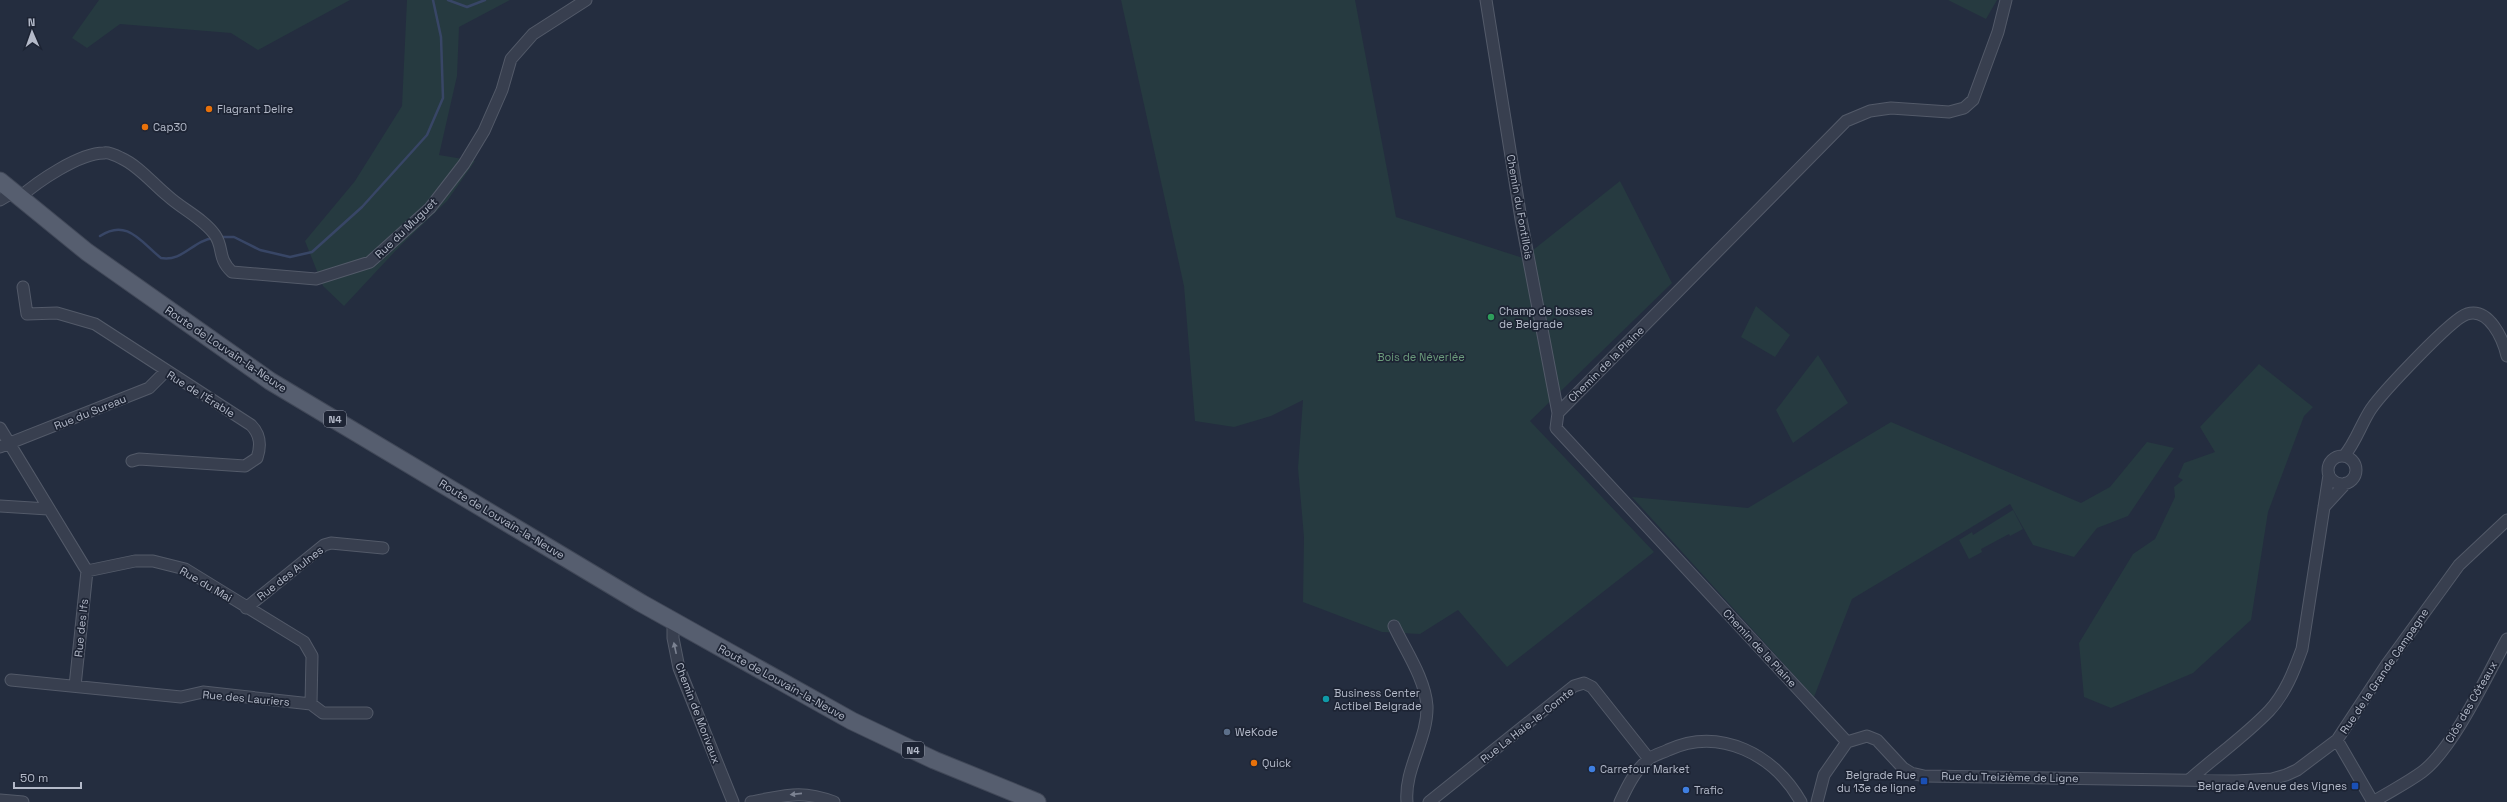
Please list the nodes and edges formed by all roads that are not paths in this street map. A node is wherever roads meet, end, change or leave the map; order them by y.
1 (586, 0) edge
2 (1486, 0) edge
3 (2006, 0) edge
4 (0, 181) edge
5 (10, 197) edge
6 (23, 287) dead end
7 (2507, 356) edge
8 (166, 371) junction
9 (1558, 413) junction
10 (0, 428) edge
11 (5, 446) edge
12 (2344, 456) junction
13 (132, 461) dead end
14 (2329, 475) junction
15 (2346, 483) junction
16 (0, 506) edge
17 (2324, 508) junction
18 (48, 509) junction
19 (2507, 520) edge
20 (383, 548) dead end
21 (87, 571) junction
22 (246, 608) junction
23 (673, 622) junction
24 (1394, 626) dead end
25 (2507, 639) edge
26 (11, 680) dead end
27 (75, 686) junction
28 (311, 704) junction
29 (367, 713) dead end
30 (2337, 740) junction
31 (1847, 742) junction
32 (1649, 759) junction
33 (2189, 780) junction
34 (0, 800) edge
35 (23, 802) edge
36 (733, 802) edge
37 (751, 802) edge
38 (834, 802) edge
39 (1037, 802) edge
40 (1407, 802) edge
41 (1429, 802) edge
42 (1620, 802) edge
43 (1802, 802) edge
44 (1817, 802) edge
45 (2373, 802) edge

1 - 5 street, Rue du Muguet
2 - 9 street, Chemin du Fontillois
3 - 9 street, Chemin de la Plaine
4 - 5 main road, Route de Louvain-la-Neuve / N4
5 - 23 main road, Route de Louvain-la-Neuve / N4
6 - 8 street, Rue de l'Érable
7 - 12 street
8 - 11 street, Rue du Sureau
8 - 13 street, Rue de l'Érable
9 - 31 street, Chemin de la Plaine
10 - 11 street
11 - 18 street
12 - 14 street
12 - 15 street
14 - 15 street
14 - 17 street
15 - 17 street
16 - 18 street
17 - 33 street
18 - 21 street
19 - 30 street, Rue de la Grande Campagne
20 - 22 street, Rue des Aulnes
21 - 22 street, Rue du Mai
21 - 27 street, Rue des Ifs
22 - 28 street, Rue du Mai
36 -> 23 street, Chemin de Morivaux
23 - 39 main road, Route de Louvain-la-Neuve / N4
24 - 40 street
25 - 45 street, Clôs des Côteaux
26 - 27 street, Rue des Lauriers
27 - 28 street, Rue des Lauriers
28 - 29 street, Rue des Lauriers
30 - 33 street, Rue de la Grande Campagne
30 - 45 street
31 - 33 street, Rue du Treizième de Ligne
31 - 44 street
32 - 41 street, Rue La Haie-le-Comte
32 - 42 street
32 - 43 street
34 - 35 street
38 -> 37 street

